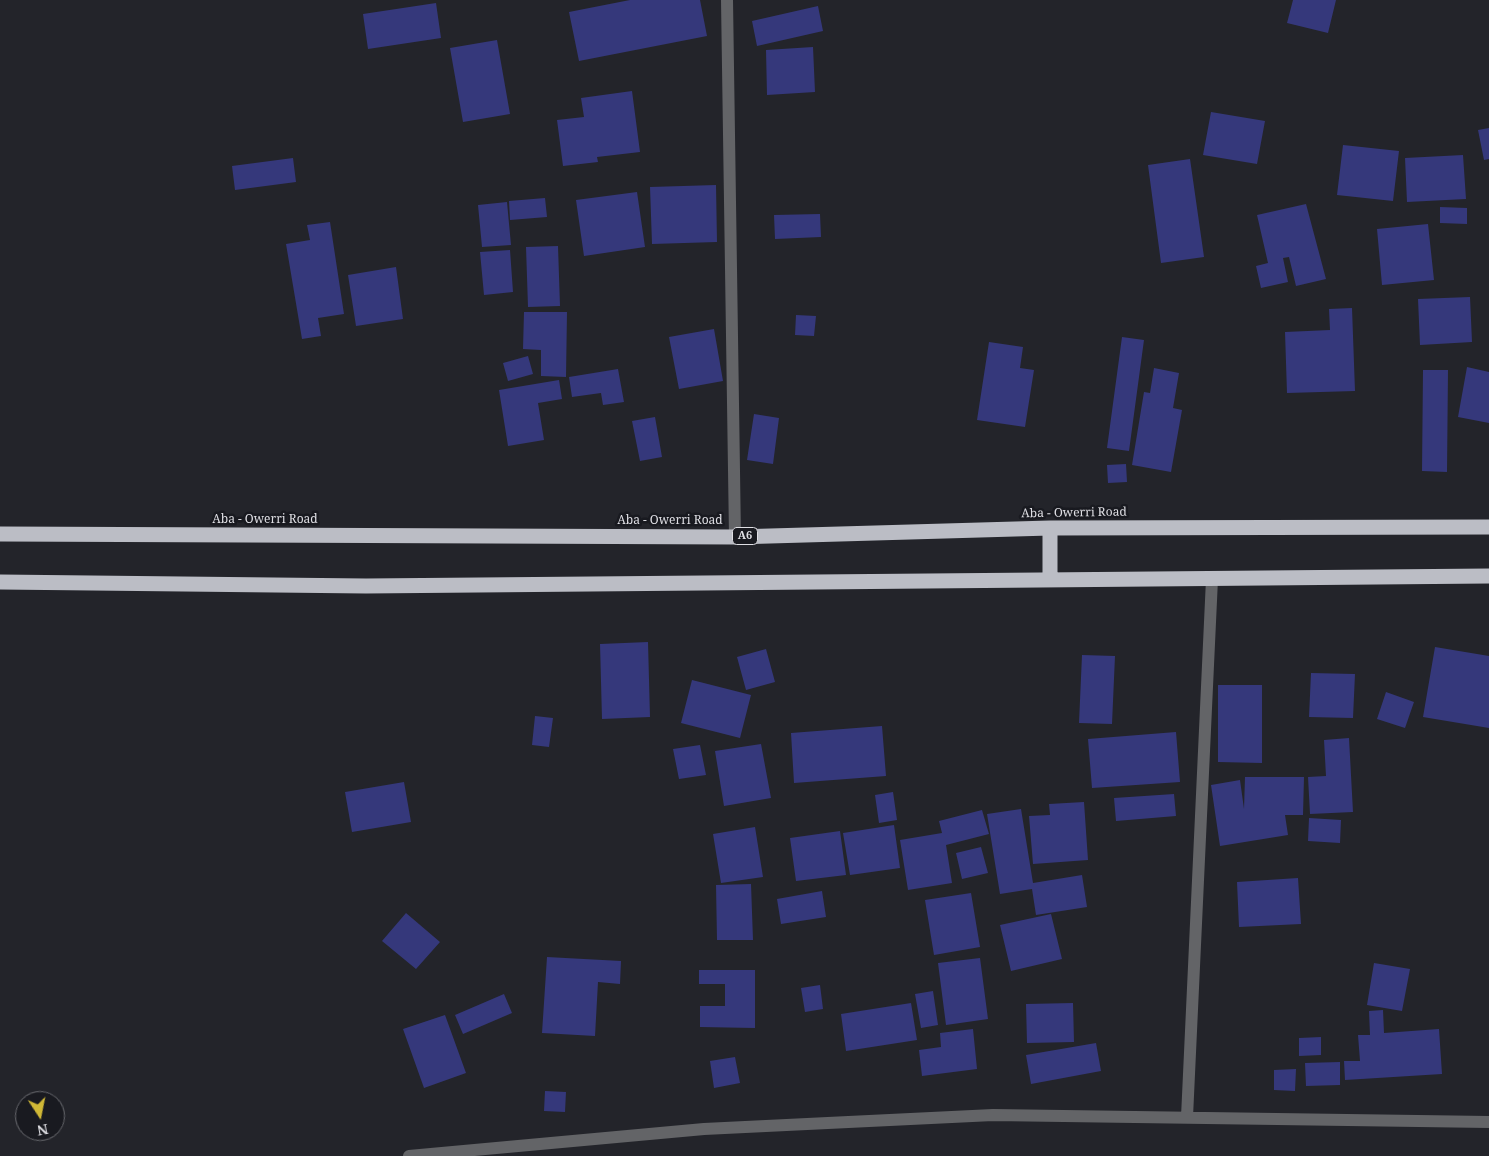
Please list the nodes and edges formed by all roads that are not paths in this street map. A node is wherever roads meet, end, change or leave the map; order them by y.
1 (727, 0) edge
2 (1489, 527) edge
3 (1050, 528) junction
4 (0, 534) edge
5 (735, 536) junction
6 (1489, 576) edge
7 (1050, 580) junction
8 (1212, 580) junction
9 (0, 582) edge
10 (1187, 1117) junction
11 (1489, 1122) edge
12 (409, 1156) edge

1 - 5 street
2 - 3 highway, Aba - Owerri Road / A6
3 - 5 highway, Aba - Owerri Road / A6
3 - 7 highway
4 - 5 highway, Aba - Owerri Road / A6
6 - 8 highway
7 - 8 highway
7 - 9 highway
8 - 10 street
10 - 11 street
10 - 12 street

